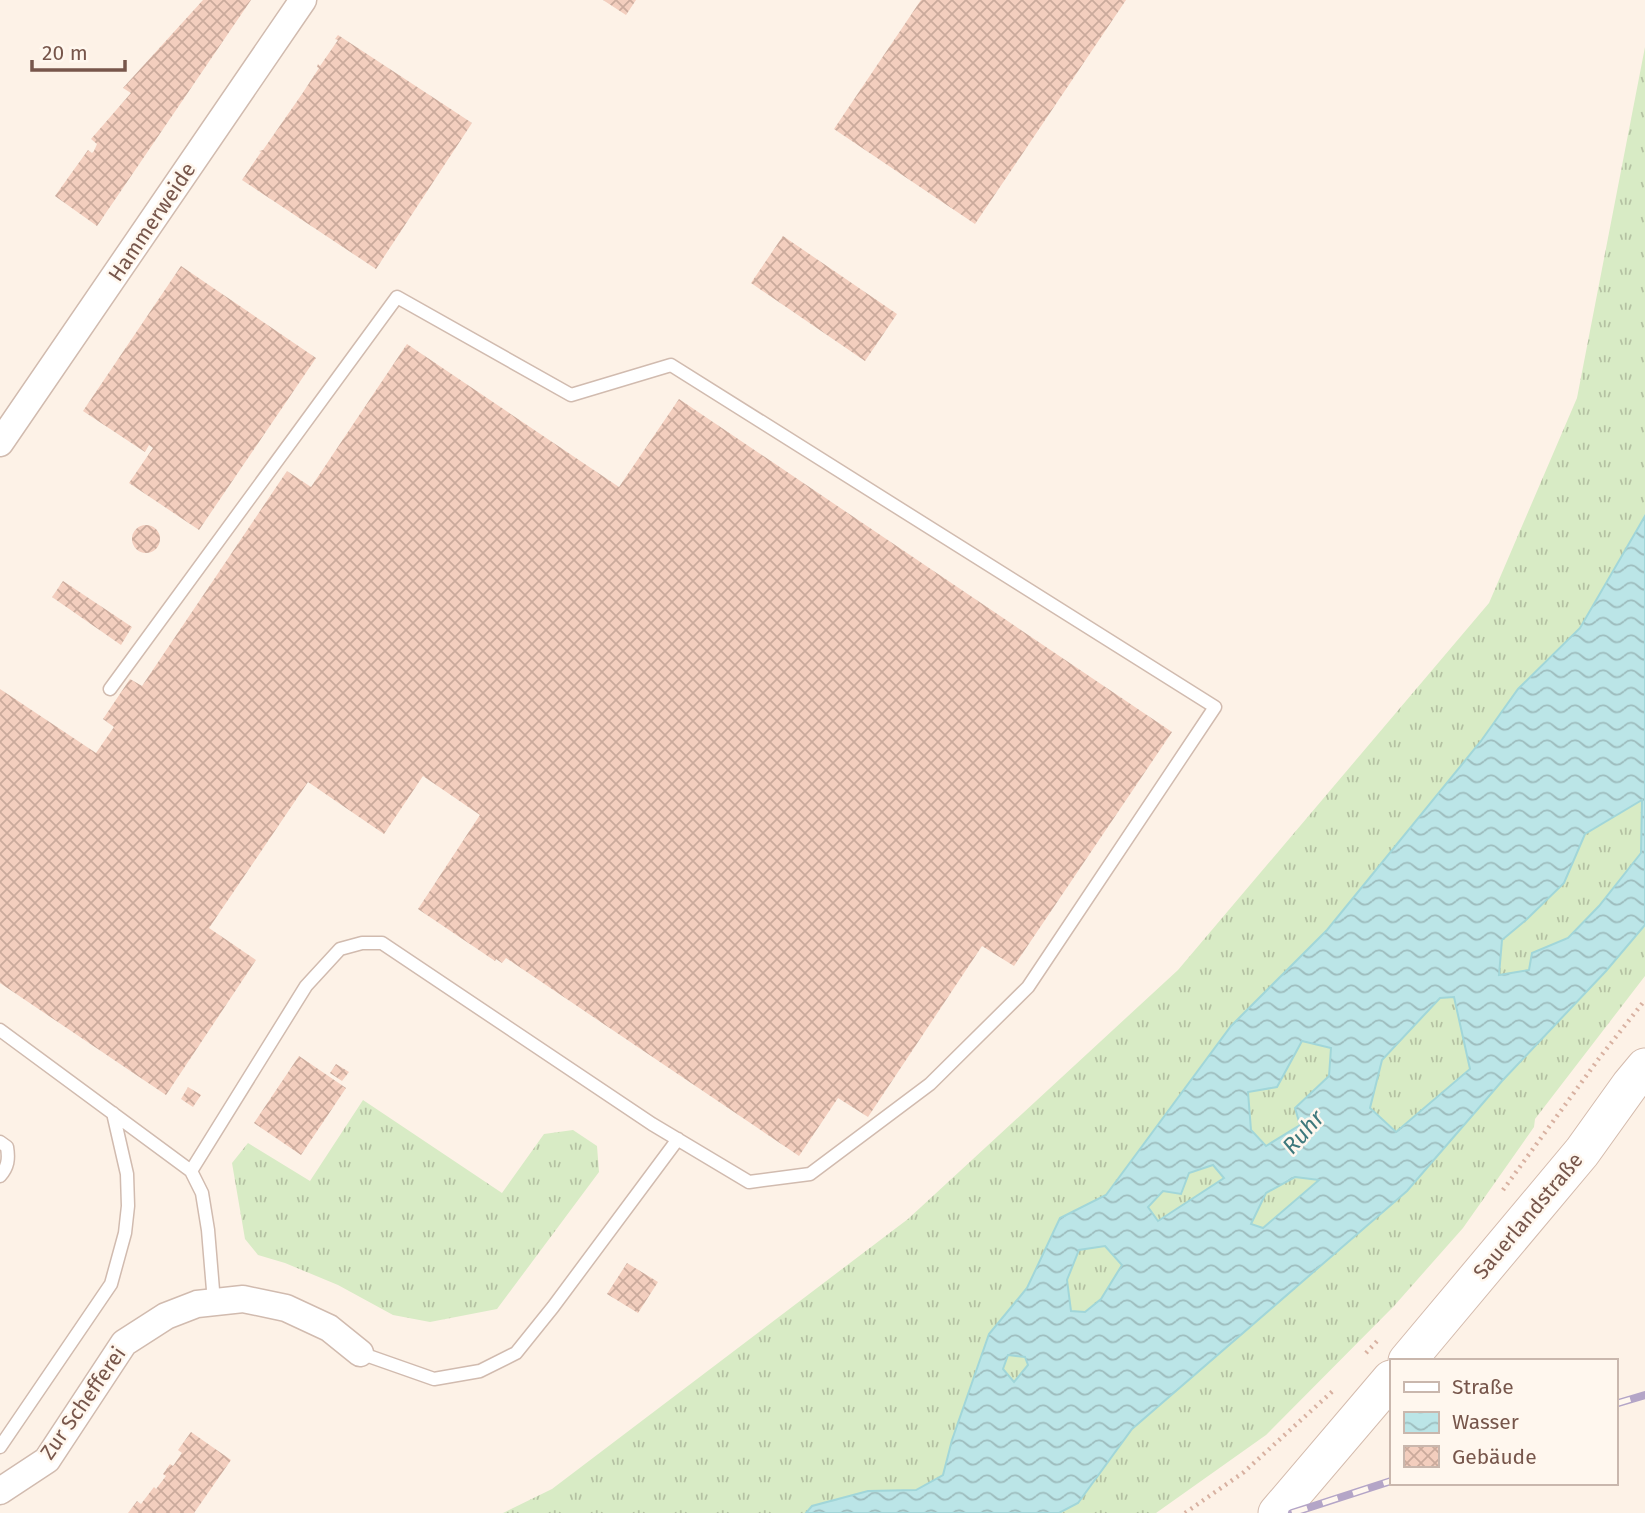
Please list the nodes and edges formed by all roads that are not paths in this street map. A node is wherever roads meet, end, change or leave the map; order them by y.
1 (303, 0) edge
2 (0, 443) edge
3 (110, 689) dead end
4 (0, 1030) edge
5 (1645, 1067) edge
6 (113, 1113) junction
7 (678, 1139) junction
8 (0, 1142) edge
9 (191, 1171) junction
10 (0, 1176) edge
11 (214, 1302) junction
12 (1393, 1349) edge
13 (360, 1353) joint
14 (1390, 1380) edge
15 (0, 1447) edge
16 (0, 1491) edge
17 (1277, 1513) edge

1 - 2 street, Hammerweide
3 - 7 lane
4 - 6 lane
5 - 12 street, Sauerlandstraße
6 - 9 lane
6 - 15 lane
7 - 9 lane
7 - 13 lane
8 - 10 lane
9 - 11 lane
11 - 13 street, Zur Schefferei
11 - 16 street, Zur Schefferei
14 - 17 street

